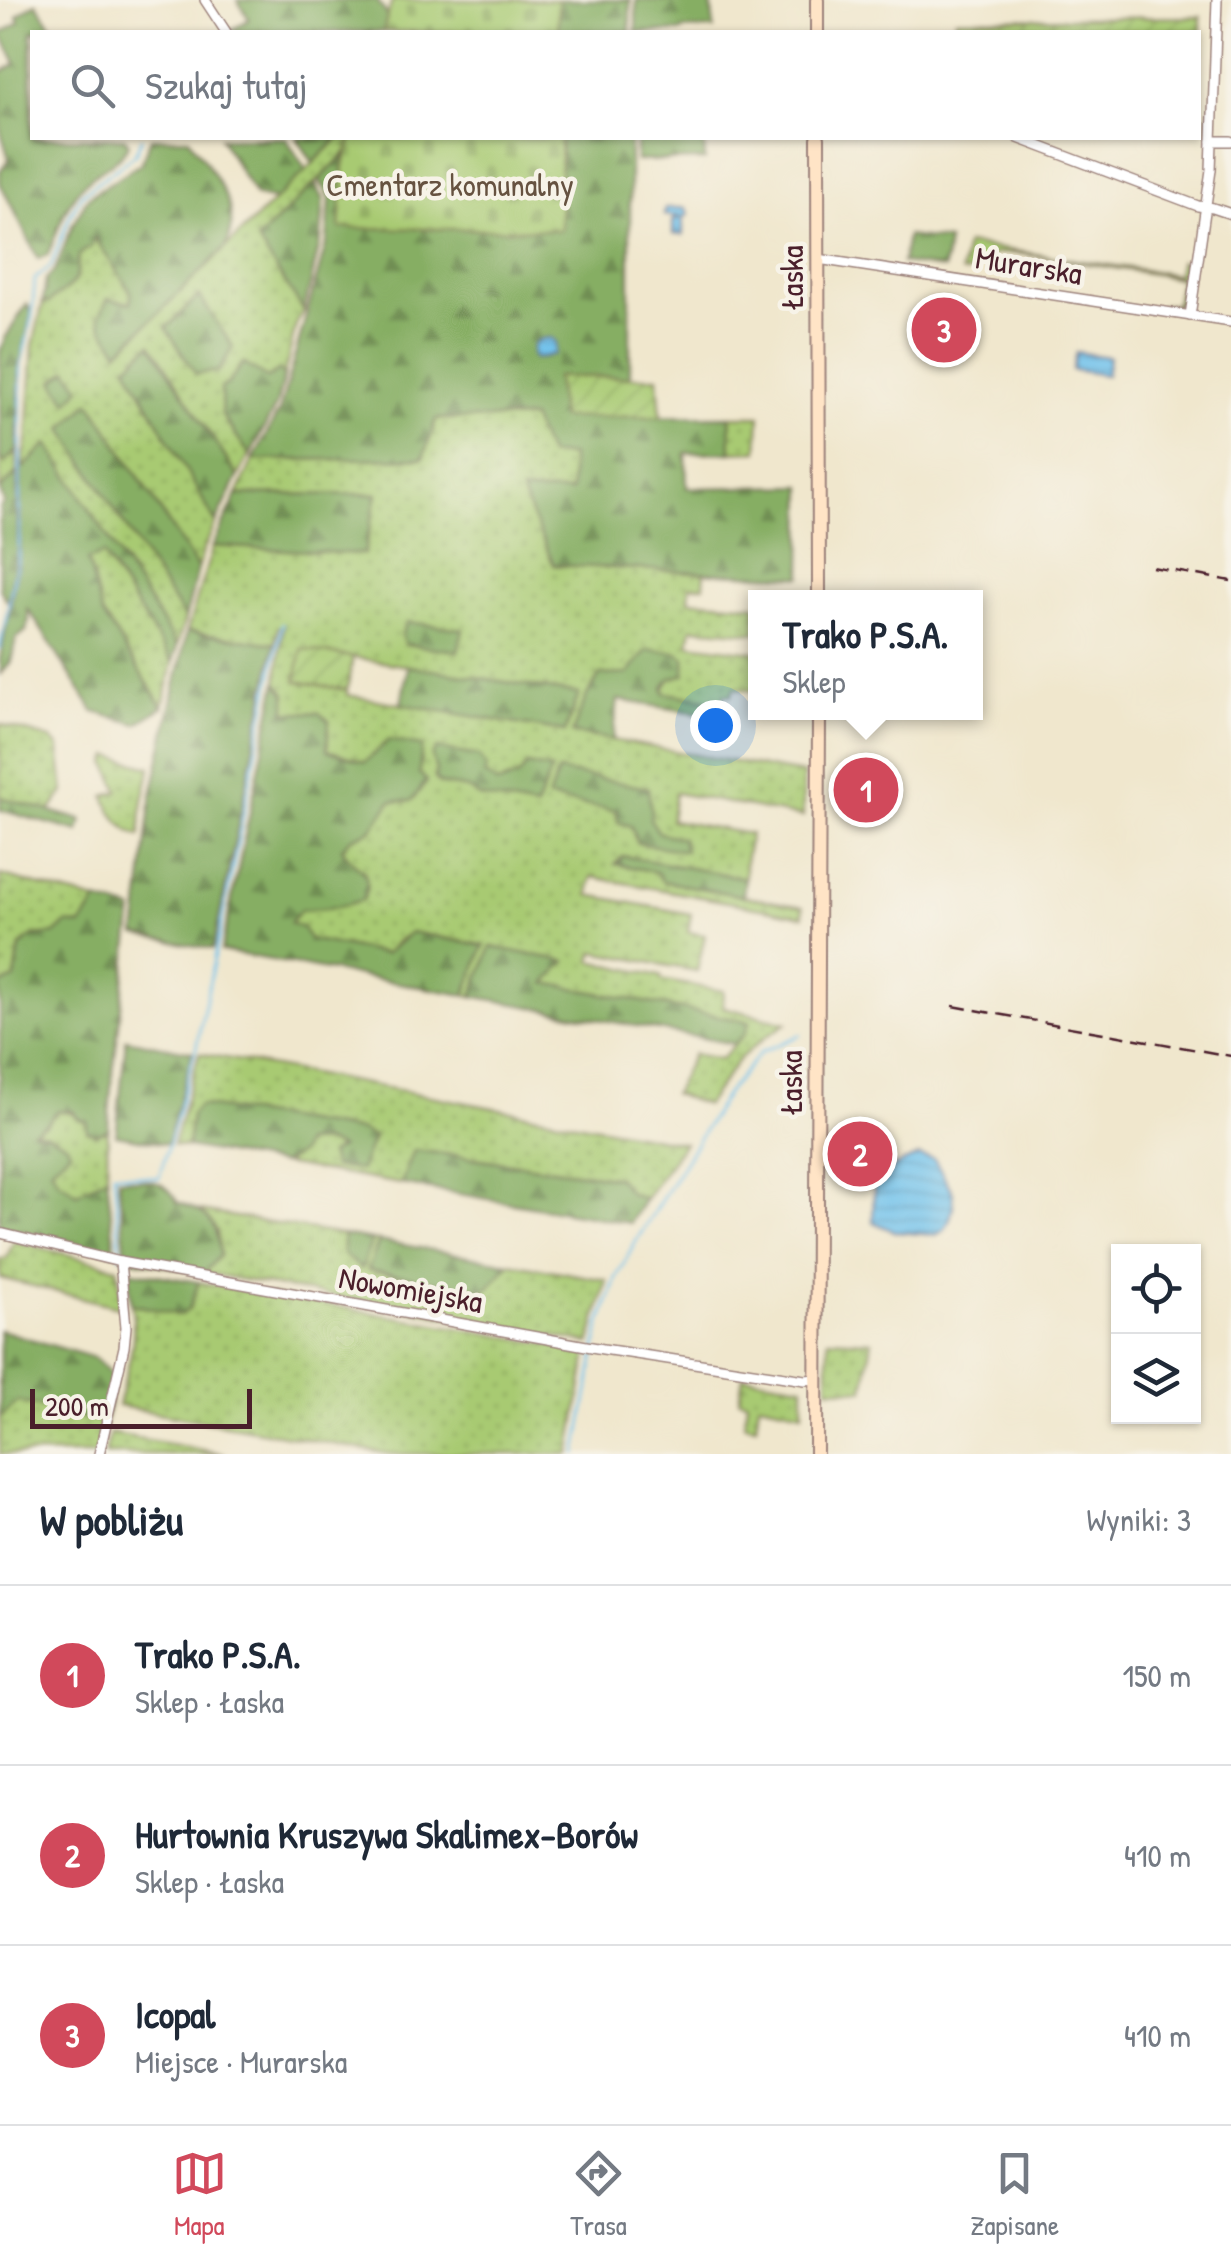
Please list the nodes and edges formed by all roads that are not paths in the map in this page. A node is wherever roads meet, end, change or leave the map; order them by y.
1 (205, 0) edge
2 (817, 0) edge
3 (1216, 0) edge
4 (225, 30) edge
5 (817, 30) edge
6 (818, 140) edge
7 (1023, 140) edge
8 (1212, 141) junction
9 (1231, 141) edge
10 (1207, 207) junction
11 (1231, 214) edge
12 (818, 259) junction
13 (1190, 316) junction
14 (1231, 322) edge
15 (819, 590) edge
16 (818, 720) edge
17 (0, 1233) edge
18 (122, 1263) junction
19 (816, 1380) junction
20 (100, 1454) edge
21 (816, 1454) edge

1 - 4 street
2 - 5 main road
3 - 8 street
6 - 12 main road, Łaska
7 - 10 street
8 - 9 street
8 - 10 street
10 - 11 street
10 - 13 street
12 - 13 street, Murarska
12 - 15 main road, Łaska
13 - 14 street, Murarska
16 - 19 main road, Łaska
17 - 18 street, Nowomiejska
18 - 19 street, Nowomiejska
18 - 20 street
19 - 21 main road, Łaska

